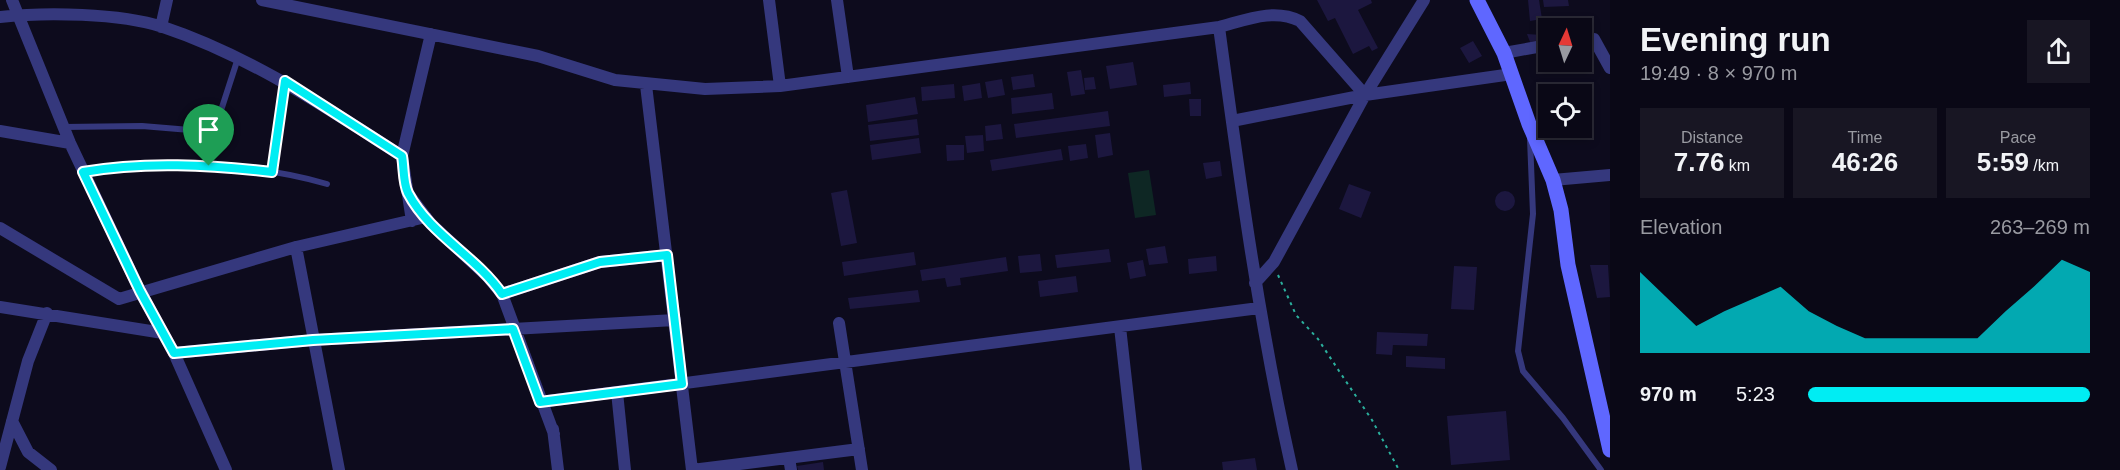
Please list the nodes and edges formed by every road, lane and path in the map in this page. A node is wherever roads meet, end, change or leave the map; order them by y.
1 (12, 0) edge
2 (167, 0) edge
3 (262, 0) edge
4 (770, 0) edge
5 (840, 0) edge
6 (1424, 0) edge
7 (1477, 0) edge
8 (18, 15) junction
9 (0, 17) edge
10 (161, 27) junction
11 (1219, 27) junction
12 (431, 34) junction
13 (1592, 39) edge
14 (1538, 47) edge
15 (1504, 53) junction
16 (238, 58) junction
17 (1610, 68) edge
18 (1512, 74) junction
19 (848, 77) junction
20 (285, 81) junction
21 (646, 85) junction
22 (780, 86) junction
23 (1365, 95) junction
24 (1232, 121) junction
25 (1528, 124) junction
26 (63, 127) junction
27 (0, 131) edge
28 (214, 132) junction
29 (70, 143) junction
30 (402, 156) junction
31 (209, 166) junction
32 (83, 172) junction
33 (272, 172) junction
34 (1610, 175) edge
35 (1553, 180) junction
36 (327, 184) dead end
37 (407, 192) junction
38 (426, 217) junction
39 (412, 221) junction
40 (0, 228) edge
41 (296, 247) junction
42 (667, 255) junction
43 (1274, 262) junction
44 (1255, 283) junction
45 (140, 291) junction
46 (502, 294) junction
47 (0, 307) edge
48 (1259, 308) junction
49 (47, 313) junction
50 (675, 320) junction
51 (839, 323) dead end
52 (1120, 327) junction
53 (513, 329) junction
54 (163, 333) junction
55 (313, 340) junction
56 (174, 353) junction
57 (845, 363) junction
58 (682, 384) junction
59 (617, 392) junction
60 (545, 402) junction
61 (12, 421) junction
62 (859, 449) junction
63 (1610, 450) edge
64 (790, 464) edge
65 (0, 467) edge
66 (51, 470) edge
67 (226, 470) edge
68 (339, 470) edge
69 (558, 470) edge
70 (625, 470) edge
71 (692, 470) edge
72 (862, 470) edge
73 (1136, 470) edge
74 (1292, 470) edge
75 (1399, 470) edge
76 (1601, 470) edge

1 - 8 street
2 - 10 street
3 - 12 street
4 - 22 street
5 - 19 street
6 - 23 street
7 - 15 street
8 - 9 street
8 - 10 street
8 - 26 street
10 - 16 street
11 - 19 street
11 - 23 street
11 - 24 street
12 - 21 street
12 - 30 street
13 - 17 street
14 - 15 street
15 - 18 street
16 - 20 street
16 - 28 lane
18 - 23 street
18 - 25 street
19 - 22 street
20 - 30 street
20 - 33 lane
21 - 22 street
21 - 42 street
23 - 24 street
23 - 43 street
24 - 44 street
25 - 35 street
25 - 76 lane
26 - 28 lane
26 - 29 street
27 - 29 street
28 - 31 lane
29 - 32 street
30 - 37 street
31 - 32 lane
31 - 33 lane
32 - 45 street
33 - 36 lane
34 - 35 street
35 - 63 street
37 - 38 street
37 - 39 street
38 - 39 street
38 - 46 street
39 - 41 street
40 - 45 street
41 - 45 street
41 - 55 street
42 - 46 street
42 - 50 street
43 - 44 street
43 - 75 path
44 - 48 street
45 - 54 street
46 - 53 street
47 - 49 street
48 - 52 street
48 - 74 street
49 - 54 street
49 - 61 street
50 - 53 street
50 - 58 street
51 - 57 street
52 - 57 street
52 - 73 street
53 - 55 street
53 - 60 street
54 - 56 street
55 - 56 street
55 - 68 street
56 - 67 street
57 - 58 street
57 - 62 street
58 - 59 street
58 - 71 street
59 - 60 street
59 - 70 street
60 - 69 street
61 - 65 street
61 - 66 street
62 - 64 street
62 - 72 street
64 - 71 street

